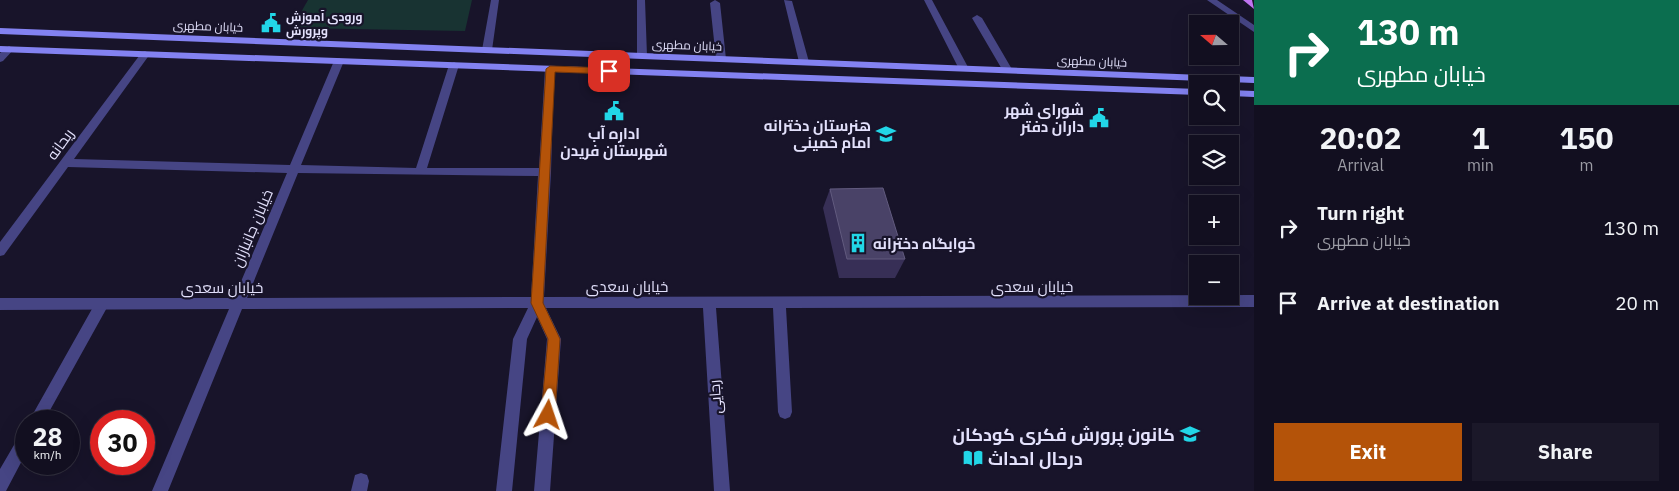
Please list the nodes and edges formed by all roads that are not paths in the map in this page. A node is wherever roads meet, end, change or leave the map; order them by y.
1 (495, 0) edge
2 (642, 0) edge
3 (928, 0) edge
4 (1211, 0) edge
5 (1247, 0) edge
6 (788, 1) edge
7 (715, 3) dead end
8 (1254, 6) edge
9 (977, 18) dead end
10 (1254, 29) edge
11 (0, 31) edge
12 (4, 49) edge
13 (487, 50) junction
14 (145, 54) junction
15 (642, 56) junction
16 (0, 59) edge
17 (722, 59) junction
18 (339, 61) junction
19 (804, 62) junction
20 (454, 65) junction
21 (550, 69) junction
22 (964, 69) junction
23 (1008, 71) junction
24 (1254, 80) edge
25 (1189, 92) edge
26 (1239, 93) edge
27 (1254, 94) edge
28 (65, 163) junction
29 (294, 169) junction
30 (420, 172) junction
31 (545, 172) junction
32 (0, 251) edge
33 (1254, 301) edge
34 (709, 302) junction
35 (779, 302) junction
36 (537, 303) junction
37 (0, 304) edge
38 (102, 304) junction
39 (238, 304) junction
40 (42, 410) edge
41 (785, 412) dead end
42 (15, 458) edge
43 (0, 485) edge
44 (160, 491) edge
45 (504, 491) edge
46 (542, 491) edge
47 (722, 491) edge

1 - 13 street
2 - 15 street
3 - 22 street
4 - 10 street
5 - 8 main road
6 - 19 street
7 - 17 street
9 - 23 street
11 - 13 main road, خیابان مطهری
12 - 14 main road, خیابان مطهری
12 - 16 street
13 - 15 main road, خیابان مطهری
14 - 18 main road, خیابان مطهری
14 - 28 street, ریحانه
15 - 17 main road, خیابان مطهری
17 - 19 main road, خیابان مطهری
18 - 20 main road, خیابان مطهری
18 - 29 street, خیابان جانبازان
19 - 22 main road, خیابان مطهری
20 - 21 main road, خیابان مطهری
20 - 30 street
21 - 25 main road, خیابان مطهری
21 - 31 street
22 - 23 main road, خیابان مطهری
23 - 24 main road, خیابان مطهری
26 - 27 main road
28 - 29 street
28 - 32 street, ریحانه
29 - 30 street
29 - 39 street, خیابان جانبازان
30 - 31 street
31 - 36 street
33 - 35 street, خیابان سعدی
34 - 35 street, خیابان سعدی
34 - 36 street, خیابان سعدی
34 - 47 street, رجایی
35 - 41 street
36 - 39 street, خیابان سعدی
36 - 45 street
36 - 46 street
37 - 38 street, خیابان سعدی
38 - 39 street, خیابان سعدی
38 - 40 street
39 - 44 street, خیابان جانبازان
42 - 43 street

